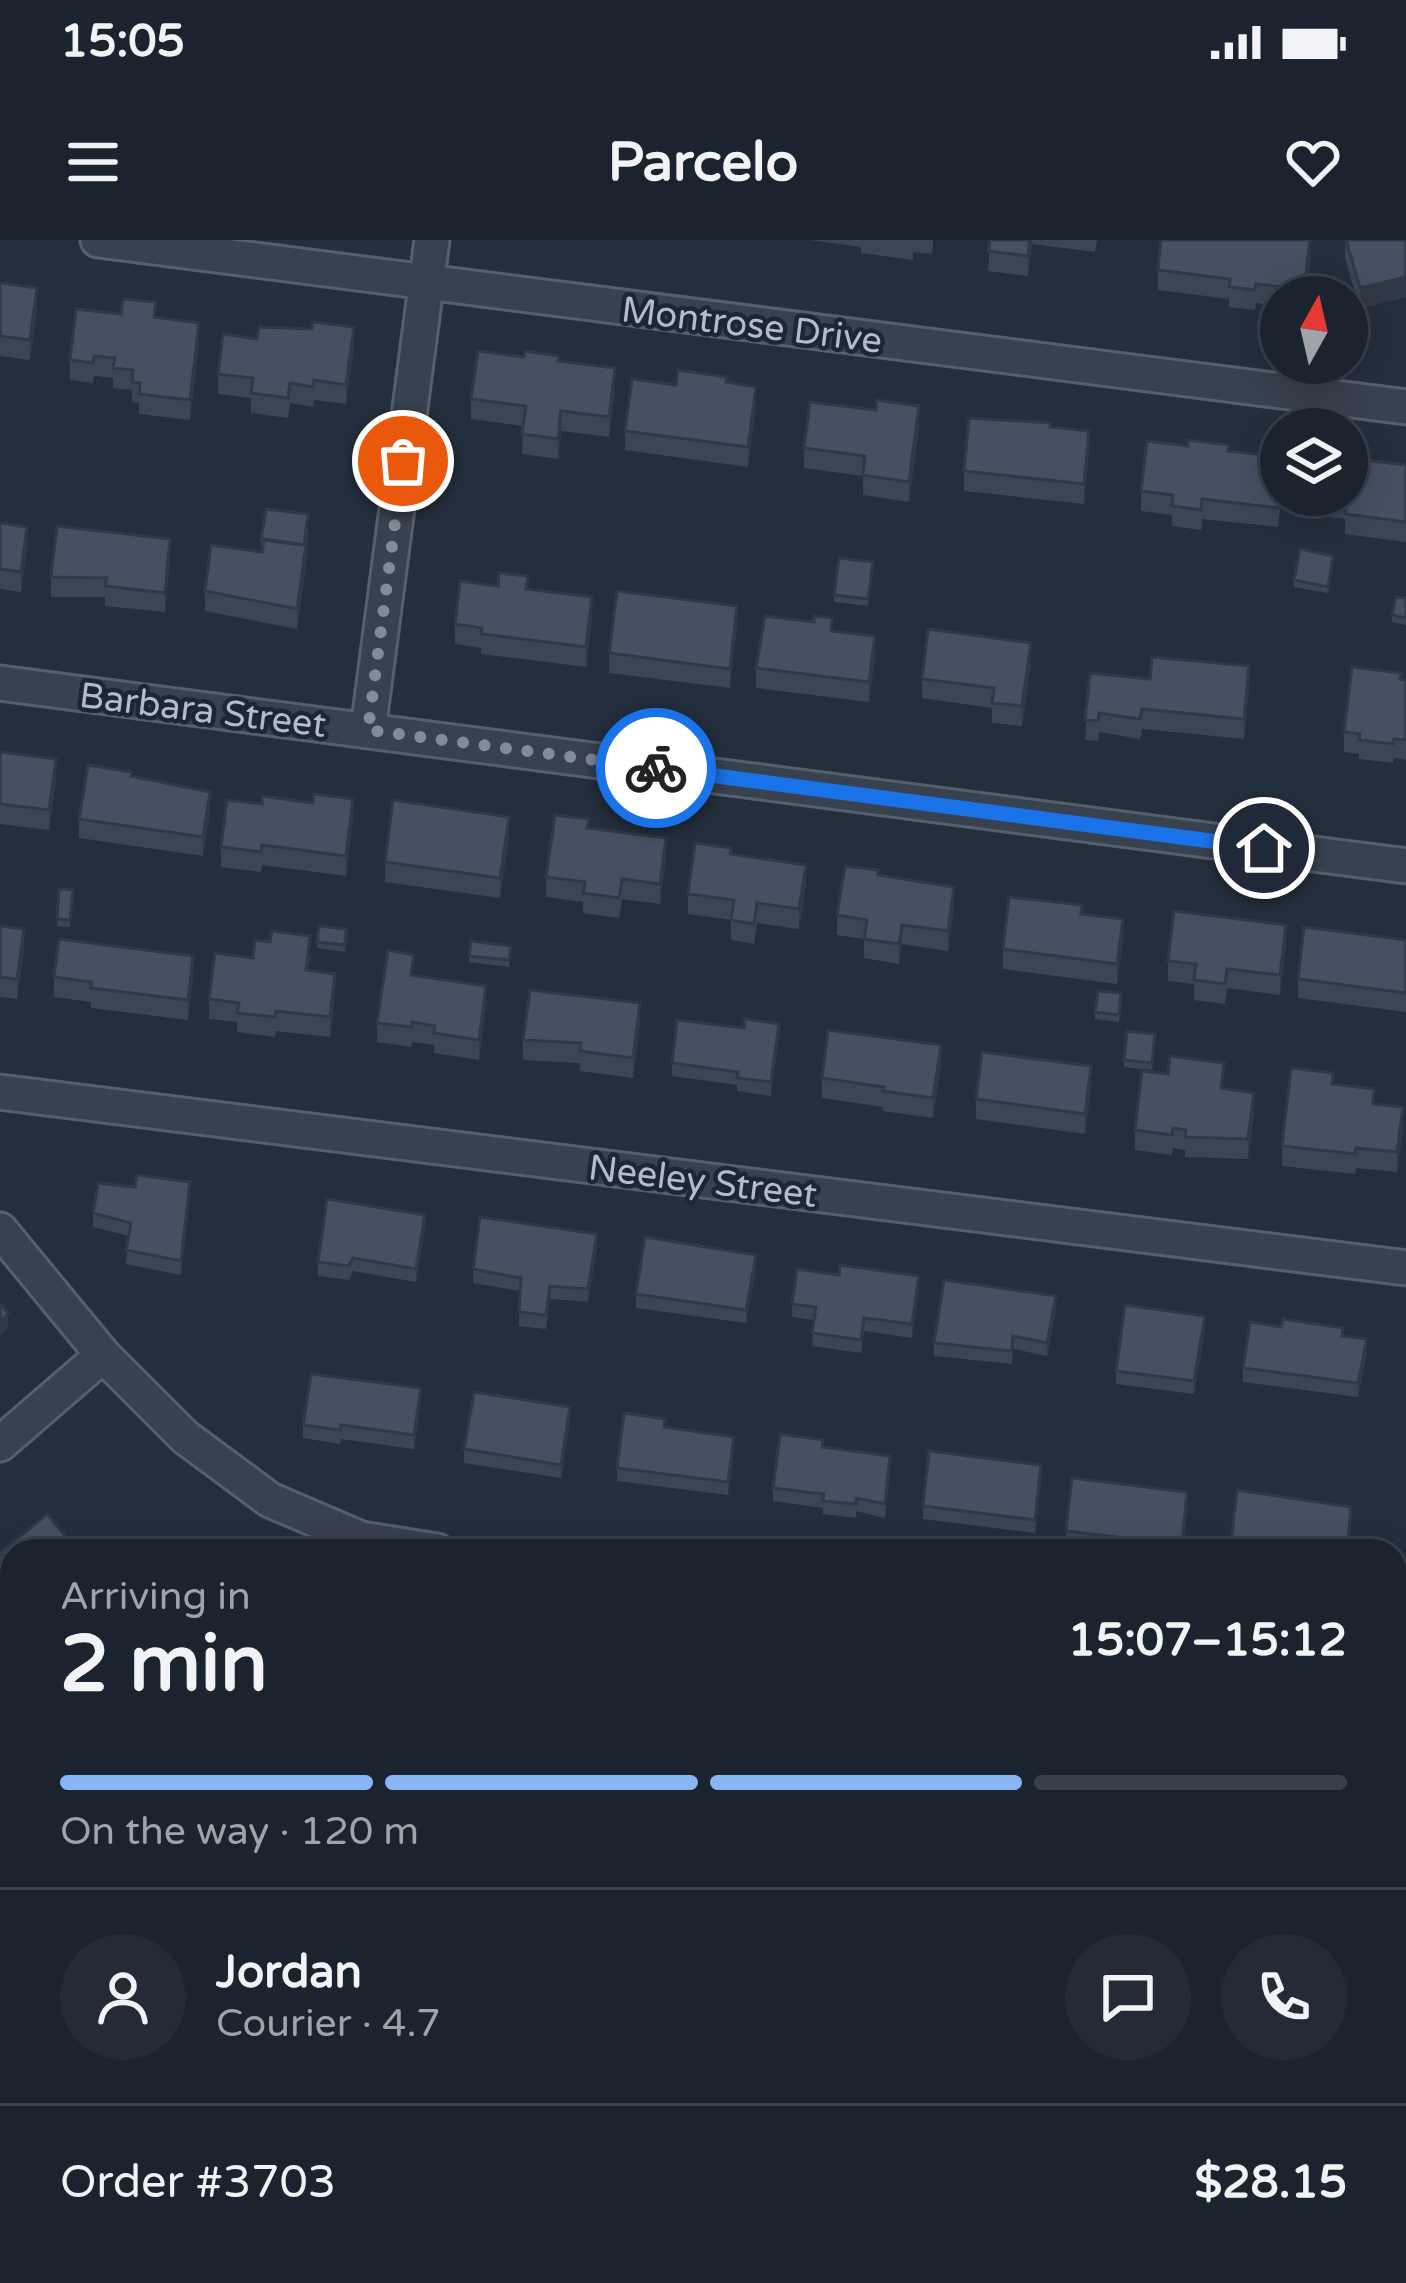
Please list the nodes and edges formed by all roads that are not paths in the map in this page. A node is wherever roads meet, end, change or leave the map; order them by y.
1 (98, 240) edge
2 (431, 240) edge
3 (426, 283) junction
4 (1406, 407) edge
5 (0, 683) edge
6 (368, 730) junction
7 (1406, 866) edge
8 (0, 1092) edge
9 (0, 1230) edge
10 (1406, 1268) edge
11 (103, 1355) junction
12 (0, 1444) edge
13 (359, 1539) edge

1 - 3 street, Montrose Drive
2 - 3 street
3 - 4 street, Montrose Drive
3 - 6 street
5 - 6 street, Barbara Street
6 - 7 street, Barbara Street
8 - 10 street, Neeley Street
9 - 11 street
11 - 12 street
11 - 13 street

